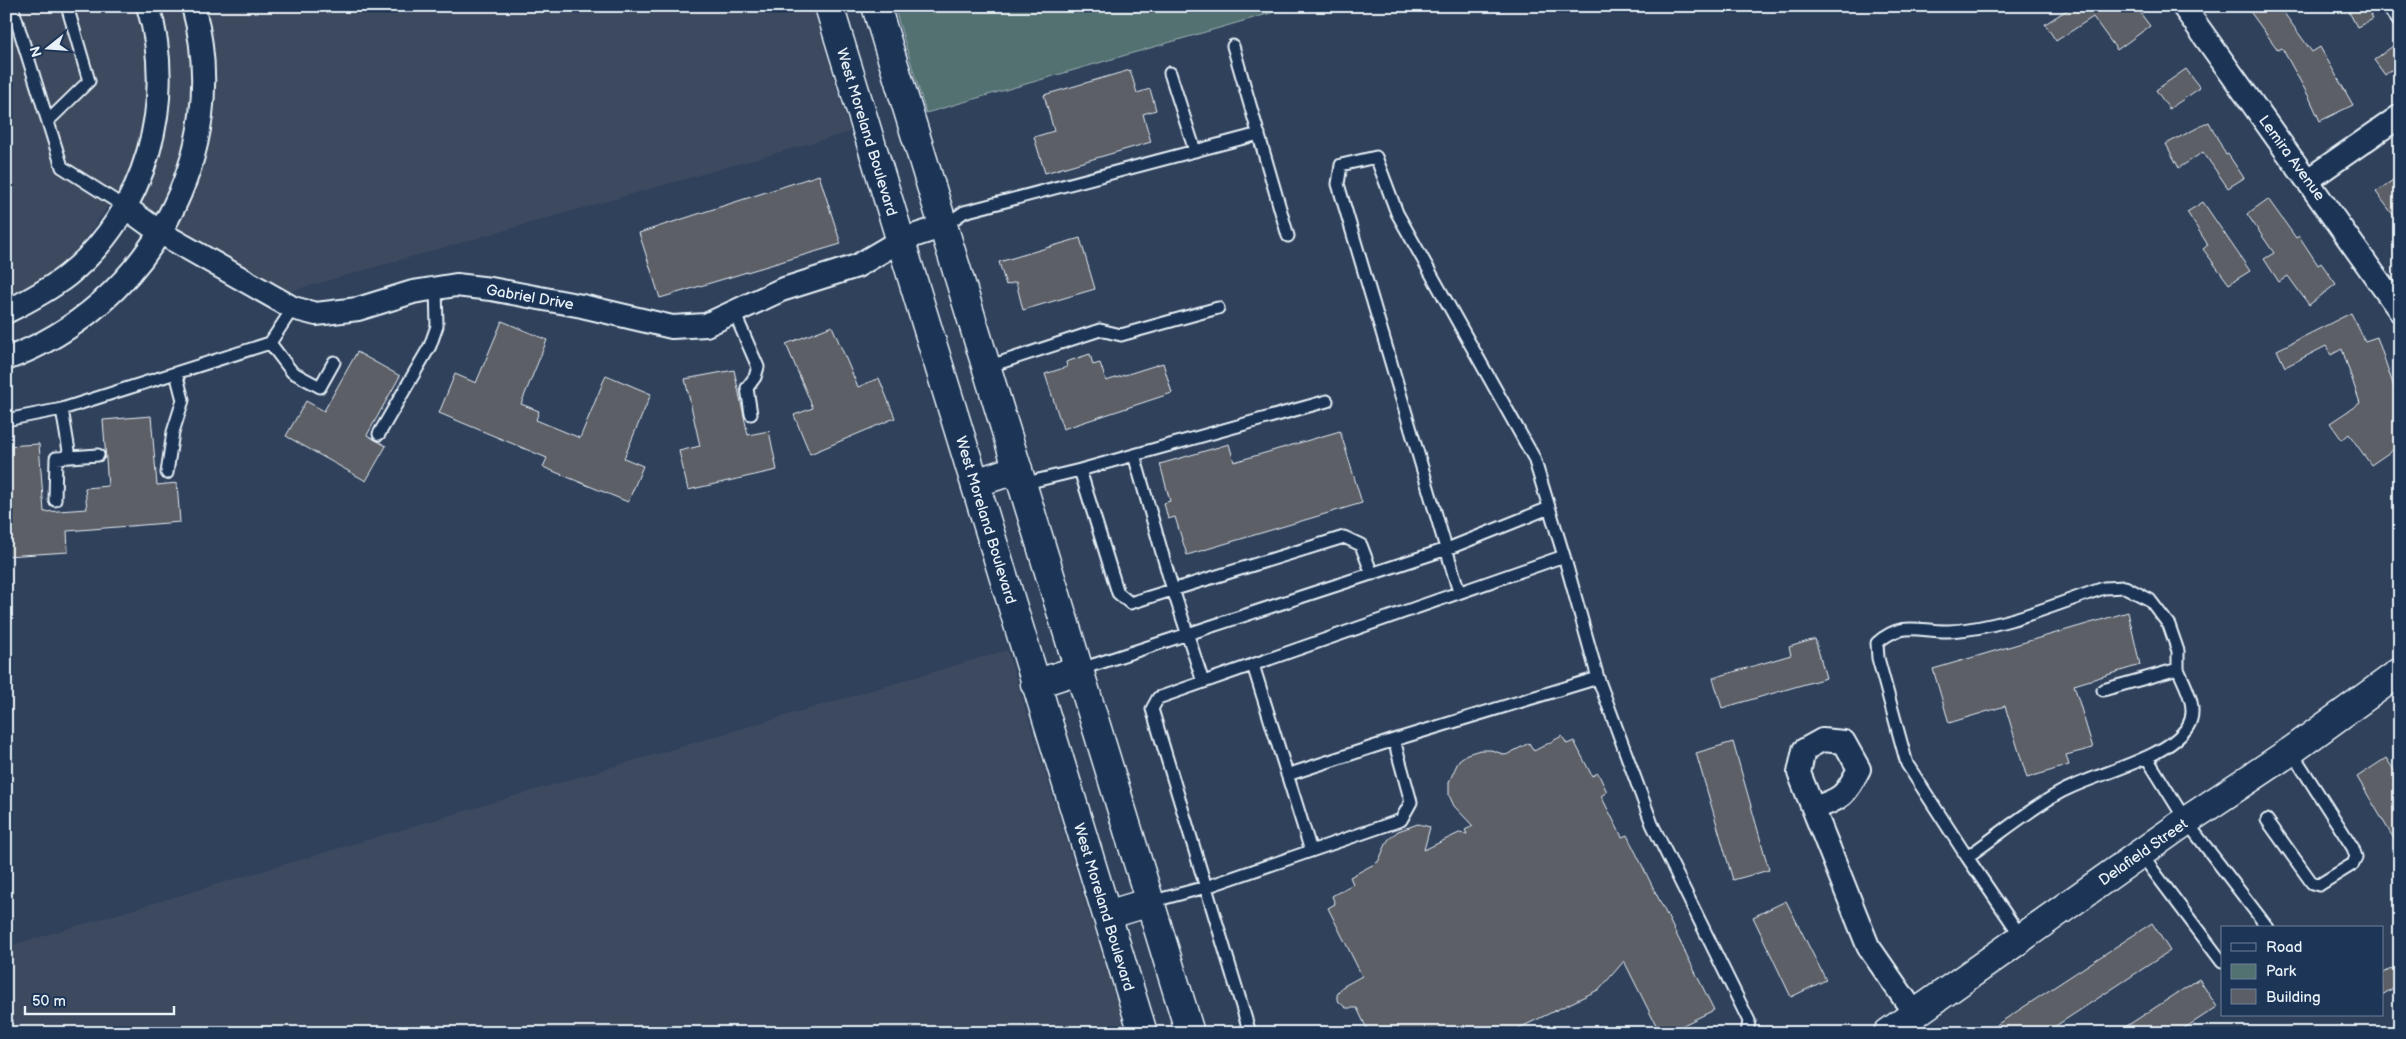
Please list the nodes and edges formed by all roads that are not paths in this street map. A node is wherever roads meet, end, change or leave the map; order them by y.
1 (12, 6) edge
2 (68, 6) edge
3 (148, 6) edge
4 (193, 6) edge
5 (829, 6) edge
6 (876, 6) edge
7 (2183, 6) edge
8 (2387, 6) edge
9 (2400, 24) edge
10 (1233, 46) dead end
11 (1170, 73) dead end
12 (2400, 116) edge
13 (48, 121) junction
14 (1259, 134) junction
15 (1195, 151) junction
16 (2308, 180) junction
17 (125, 207) junction
18 (944, 226) junction
19 (161, 233) junction
20 (1288, 236) dead end
21 (900, 240) junction
22 (436, 288) junction
23 (293, 308) junction
24 (1218, 308) dead end
25 (2400, 311) edge
26 (6, 312) edge
27 (734, 312) junction
28 (270, 343) junction
29 (6, 359) edge
30 (334, 362) dead end
31 (987, 367) junction
32 (176, 373) junction
33 (1327, 401) dead end
34 (62, 409) junction
35 (751, 414) dead end
36 (6, 420) edge
37 (380, 434) dead end
38 (98, 455) dead end
39 (1134, 455) junction
40 (70, 458) junction
41 (1080, 470) junction
42 (167, 473) dead end
43 (1020, 476) junction
44 (975, 483) junction
45 (55, 500) dead end
46 (1550, 508) junction
47 (1446, 549) junction
48 (1564, 556) junction
49 (1372, 574) junction
50 (1173, 589) junction
51 (1459, 592) junction
52 (1187, 634) junction
53 (1253, 665) junction
54 (2178, 669) junction
55 (1078, 670) junction
56 (2400, 672) edge
57 (1598, 678) junction
58 (1203, 682) junction
59 (1035, 684) junction
60 (2103, 690) dead end
61 (1394, 740) junction
62 (2290, 751) junction
63 (2148, 758) junction
64 (1287, 775) junction
65 (1813, 808) dead end
66 (2267, 820) dead end
67 (2186, 821) junction
68 (1311, 851) junction
69 (2140, 853) junction
70 (1967, 857) junction
71 (1206, 887) junction
72 (1150, 902) junction
73 (1106, 914) junction
74 (2266, 926) edge
75 (2022, 938) junction
76 (2221, 961) edge
77 (1915, 1014) junction
78 (1143, 1033) edge
79 (1190, 1033) edge
80 (1250, 1033) edge
81 (1747, 1033) edge
82 (1888, 1033) edge

1 - 13 lane
2 - 13 lane
3 - 17 street
4 - 19 street
5 - 21 street, West Moreland Boulevard
6 - 18 street
7 - 16 street, Lemira Avenue
8 - 9 lane
10 - 14 lane
11 - 15 lane
12 - 16 street
13 - 17 lane
14 - 15 lane
14 - 20 lane
15 - 18 lane
16 - 25 street, Lemira Avenue
17 - 19 street, Gabriel Drive
17 - 26 street
18 - 21 street, Gabriel Drive
18 - 31 street
19 - 23 street, Gabriel Drive
19 - 29 street
21 - 27 street, Gabriel Drive
21 - 44 street, West Moreland Boulevard
22 - 23 street, Gabriel Drive
22 - 27 street, Gabriel Drive
22 - 37 lane
23 - 28 lane
24 - 31 lane
27 - 35 lane
28 - 30 lane
28 - 32 lane
31 - 43 street
32 - 34 lane
32 - 42 lane
33 - 39 lane
34 - 36 lane
34 - 40 lane
38 - 40 lane
39 - 41 lane
39 - 50 lane
40 - 45 lane
41 - 43 lane
41 - 50 lane
43 - 44 street
43 - 55 street
44 - 59 street, West Moreland Boulevard
46 - 47 lane
46 - 47 lane
46 - 48 lane
47 - 49 lane
47 - 51 lane
48 - 51 lane
48 - 57 lane
49 - 50 lane
49 - 52 lane
50 - 52 lane
51 - 53 lane
52 - 55 lane
52 - 58 lane
53 - 58 lane
53 - 64 lane
54 - 60 lane
54 - 63 lane
54 - 70 lane
55 - 59 street
55 - 72 street
56 - 62 street, Delafield Street
57 - 61 lane
57 - 81 lane
58 - 71 lane
59 - 73 street, West Moreland Boulevard
61 - 64 lane
61 - 68 lane
62 - 66 lane
62 - 67 street, Delafield Street
63 - 67 lane
63 - 70 lane
64 - 68 lane
65 - 77 street
67 - 69 street, Delafield Street
67 - 74 lane
68 - 71 lane
69 - 75 street, Delafield Street
69 - 76 lane
70 - 75 lane
71 - 72 lane
71 - 80 lane
72 - 73 street
72 - 79 street
73 - 78 street, West Moreland Boulevard
75 - 77 street, Delafield Street
77 - 82 street, Delafield Street

